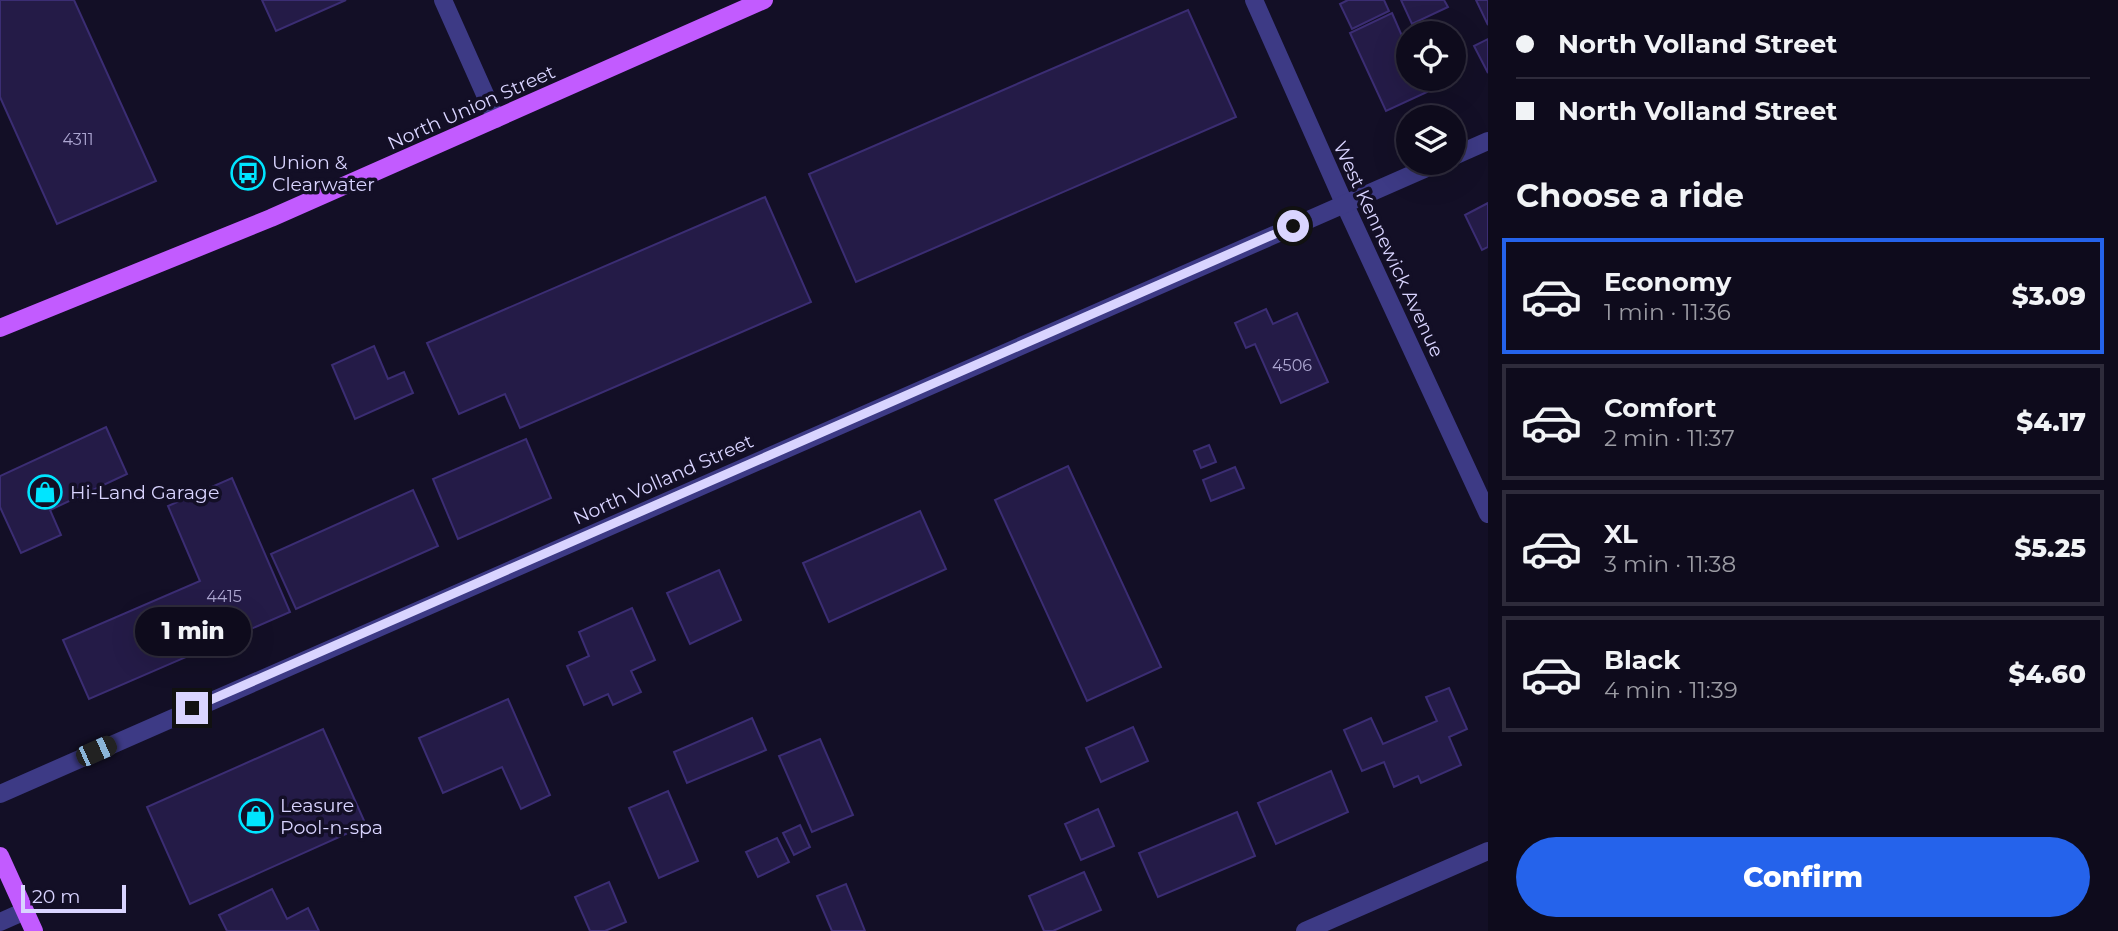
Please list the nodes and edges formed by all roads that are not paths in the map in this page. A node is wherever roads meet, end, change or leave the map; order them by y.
1 (443, 0) edge
2 (764, 0) edge
3 (1254, 0) edge
4 (496, 119) junction
5 (1488, 141) edge
6 (1466, 151) edge
7 (1410, 175) edge
8 (1344, 203) junction
9 (1, 329) edge
10 (1488, 514) edge
11 (0, 794) edge
12 (1488, 851) edge
13 (0, 856) edge
14 (25, 911) junction
15 (0, 922) edge
16 (34, 931) edge
17 (1306, 931) edge

1 - 4 street
2 - 4 main road, North Union Street
3 - 8 street, West Kennewick Avenue
4 - 9 main road, North Union Street
5 - 6 street
7 - 8 street, North Volland Street
8 - 10 street, West Kennewick Avenue
8 - 11 street, North Volland Street
12 - 17 street
13 - 14 main road
14 - 15 street
14 - 16 main road

